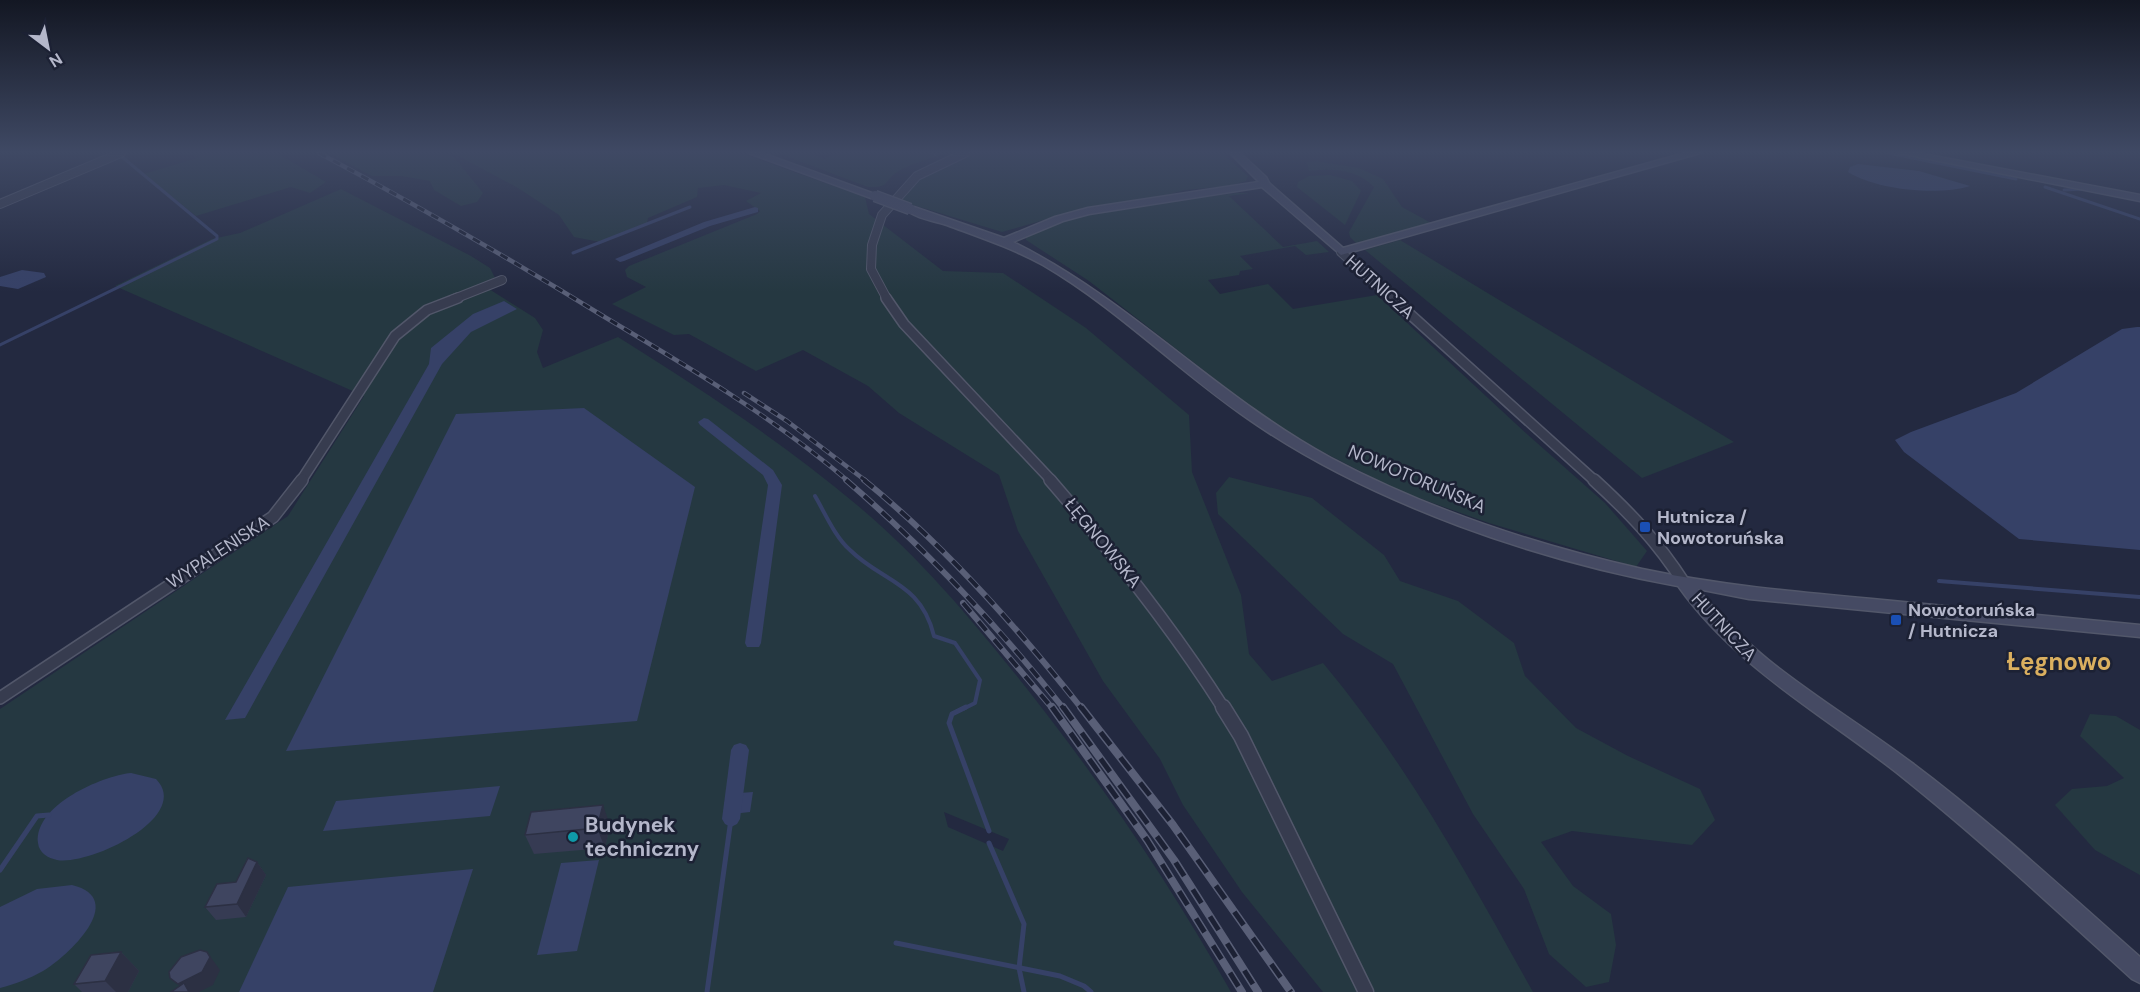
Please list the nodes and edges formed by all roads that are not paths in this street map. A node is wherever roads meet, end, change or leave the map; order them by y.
1 (884, 199) edge
2 (896, 199) edge
3 (1164, 199) edge
4 (1281, 199) edge
5 (1529, 199) edge
6 (1004, 242) junction
7 (1341, 252) junction
8 (502, 280) dead end
9 (1684, 583) junction
10 (2140, 631) edge
11 (0, 698) edge
12 (2140, 972) edge
13 (1366, 992) edge

1 - 6 street, NOWOTORUŃSKA, bridge
2 - 13 street, ŁĘGNOWSKA
3 - 6 street
4 - 7 street, HUTNICZA
5 - 7 street
6 - 9 street, NOWOTORUŃSKA
7 - 9 street, HUTNICZA
8 - 11 street, WYPALENISKA
9 - 10 street, NOWOTORUŃSKA
9 - 12 street, HUTNICZA

